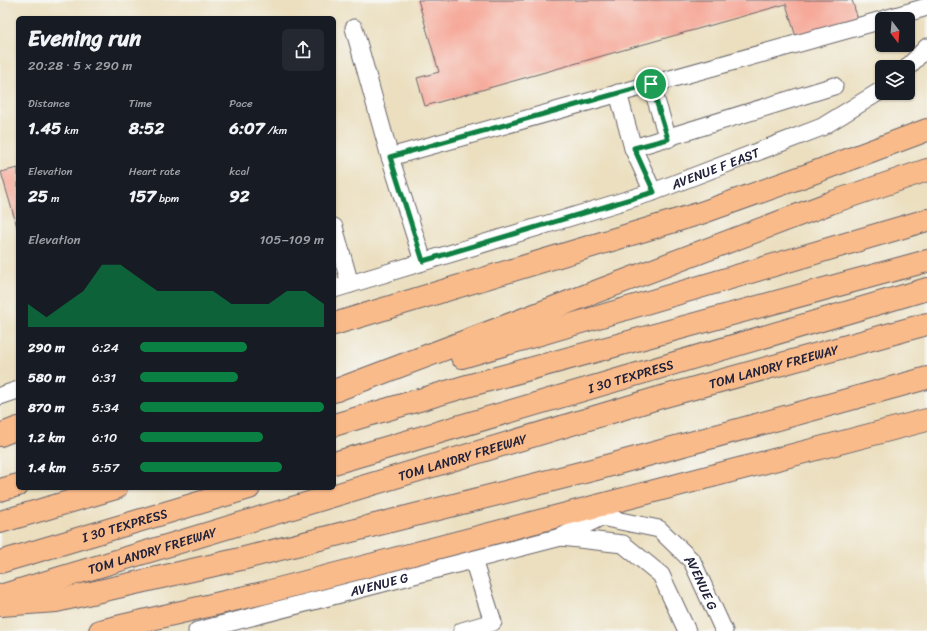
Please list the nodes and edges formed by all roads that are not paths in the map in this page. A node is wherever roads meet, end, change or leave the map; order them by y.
1 (927, 7) edge
2 (910, 12) edge
3 (875, 22) edge
4 (354, 28) dead end
5 (927, 47) edge
6 (915, 60) edge
7 (651, 84) junction
8 (834, 86) dead end
9 (618, 93) junction
10 (875, 94) edge
11 (927, 130) edge
12 (668, 139) junction
13 (634, 148) junction
14 (390, 157) junction
15 (927, 170) edge
16 (654, 192) junction
17 (927, 220) edge
18 (336, 234) edge
19 (423, 261) junction
20 (927, 261) edge
21 (350, 284) junction
22 (336, 288) edge
23 (927, 289) edge
24 (336, 323) edge
25 (921, 327) edge
26 (926, 378) edge
27 (466, 386) junction
28 (16, 391) edge
29 (336, 391) edge
30 (336, 391) edge
31 (0, 396) edge
32 (336, 412) edge
33 (927, 420) edge
34 (336, 424) edge
35 (16, 429) edge
36 (0, 435) edge
37 (336, 462) edge
38 (16, 486) edge
39 (0, 490) edge
40 (109, 490) edge
41 (243, 490) edge
42 (0, 522) edge
43 (561, 537) junction
44 (473, 560) junction
45 (0, 562) edge
46 (0, 596) edge
47 (0, 605) edge
48 (100, 631) edge
49 (197, 631) edge
50 (462, 631) edge
51 (688, 631) edge
52 (724, 631) edge

1 - 2 street
3 - 7 street
4 - 14 street
5 - 6 street
7 - 9 street
7 - 12 street
8 - 12 street
9 - 13 street
9 - 14 street
10 - 16 street, AVENUE F EAST
11 - 24 highway
12 - 13 street
13 - 16 street
14 - 19 street
15 - 29 highway
16 - 19 street, AVENUE F EAST
17 - 30 highway
18 - 21 street
19 - 21 street, AVENUE F EAST
20 - 27 highway
21 - 22 street, AVENUE F EAST
23 - 37 highway, I 30 TEXPRESS
25 - 46 highway, TOM LANDRY FREEWAY
26 - 47 highway
27 - 32 highway
27 - 34 highway
28 - 31 street
33 - 48 highway
35 - 36 highway
38 - 39 highway
40 - 42 highway
41 - 45 highway, I 30 TEXPRESS
43 - 44 street, AVENUE G
43 - 51 street, AVENUE G
43 - 52 street, AVENUE G
44 - 49 street, AVENUE G
44 - 50 street

